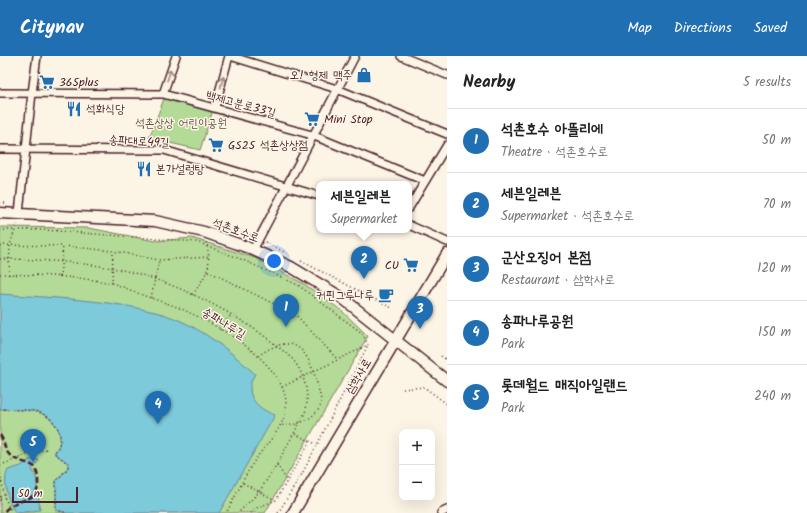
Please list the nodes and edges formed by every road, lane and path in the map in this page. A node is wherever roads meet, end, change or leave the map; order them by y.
1 (37, 56) edge
2 (176, 56) edge
3 (230, 56) edge
4 (355, 56) edge
5 (401, 56) edge
6 (447, 75) edge
7 (337, 89) junction
8 (0, 93) edge
9 (32, 93) junction
10 (163, 94) junction
11 (215, 108) junction
12 (447, 134) edge
13 (312, 135) junction
14 (447, 145) edge
15 (0, 149) edge
16 (26, 150) junction
17 (425, 181) junction
18 (287, 186) junction
19 (316, 195) edge
20 (412, 203) edge
21 (0, 213) edge
22 (19, 213) junction
23 (412, 226) edge
24 (0, 230) edge
25 (16, 230) junction
26 (204, 232) junction
27 (447, 242) edge
28 (0, 245) edge
29 (10, 245) junction
30 (63, 246) junction
31 (207, 246) junction
32 (253, 250) junction
33 (113, 251) junction
34 (447, 254) edge
35 (210, 258) junction
36 (0, 259) edge
37 (8, 259) junction
38 (159, 260) junction
39 (61, 263) junction
40 (113, 268) junction
41 (208, 271) junction
42 (0, 274) edge
43 (9, 275) junction
44 (60, 277) junction
45 (156, 280) junction
46 (112, 283) junction
47 (193, 296) junction
48 (151, 298) junction
49 (231, 315) junction
50 (220, 330) junction
51 (396, 339) junction
52 (368, 344) junction
53 (276, 345) junction
54 (258, 356) junction
55 (441, 356) dead end
56 (338, 360) junction
57 (447, 360) edge
58 (314, 373) junction
59 (302, 378) junction
60 (447, 381) edge
61 (282, 387) junction
62 (403, 389) dead end
63 (447, 404) edge
64 (0, 409) edge
65 (301, 422) junction
66 (280, 425) junction
67 (294, 434) junction
68 (310, 442) junction
69 (317, 445) junction
70 (48, 450) dead end
71 (277, 464) junction
72 (0, 465) edge
73 (0, 474) edge
74 (288, 482) junction
75 (243, 484) junction
76 (259, 492) junction
77 (0, 496) edge
78 (5, 498) junction
79 (0, 499) edge
80 (276, 500) junction
81 (447, 510) edge
82 (12, 513) edge
83 (67, 513) edge
84 (226, 513) edge
85 (238, 513) edge
86 (251, 513) edge
87 (278, 513) edge
88 (293, 513) edge
89 (442, 513) edge

1 - 9 street
10 -> 2 street
3 - 7 street
11 -> 3 street
4 - 7 street
5 - 6 street
7 - 12 street
7 - 13 street
8 - 9 street, 백제고분로33길
9 - 10 street, 백제고분로33길
9 - 16 street
10 - 11 street, 백제고분로33길
11 - 13 street, 백제고분로33길
13 - 17 street, 백제고분로33길
13 - 18 street
14 - 17 street
15 - 16 street, 송파대로49길
16 - 18 street, 송파대로49길
16 - 22 street
17 - 20 street
18 - 19 street, 송파대로49길
18 - 32 street
21 - 22 street, 석촌호수로
22 - 25 path
22 - 26 street, 석촌호수로
23 - 27 street
24 - 25 path
25 - 29 path
25 - 31 path
26 - 31 path
26 - 32 street, 석촌호수로
28 - 29 path
29 - 30 path
29 - 37 path
30 - 33 path
30 - 39 path
31 - 35 path
31 - 52 path
32 - 51 street, 석촌호수로
33 - 38 path
33 - 40 path
34 - 51 street, 삼학사로
35 - 38 path
35 - 41 path
36 - 37 path
37 - 39 path
37 - 43 path
38 - 45 path
39 - 40 path
39 - 44 path
40 - 45 path
40 - 46 path
41 - 47 path
41 - 56 path
42 - 43 path, 송파나루길
43 - 44 path, 송파나루길
44 - 46 path, 송파나루길
45 - 47 path
45 - 48 path
46 - 48 path, 송파나루길
47 - 49 path
48 - 50 path, 송파나루길
49 - 50 path
49 - 53 path
50 - 54 path, 송파나루길
51 - 60 street, 석촌호수로
51 - 88 street, 삼학사로
52 - 56 path
52 - 69 path
53 - 54 path
53 - 58 path
53 - 59 path
54 - 61 path, 송파나루길
55 - 57 path
56 - 58 path
58 - 59 path
58 - 65 path
59 - 61 path
59 - 65 path
61 - 66 path, 송파나루길
62 - 63 path
64 - 83 path
65 - 66 path
65 - 67 path
66 - 75 path, 송파나루길
67 - 68 path
67 - 71 path
68 - 69 path
68 - 74 path
69 - 87 path
70 - 72 path
71 - 74 path
71 - 76 path
73 - 78 path
74 - 80 path
75 - 76 path
75 - 84 path, 송파나루길
76 - 80 path
76 - 85 path
77 - 79 path
78 - 79 path
78 - 82 path
80 - 86 path
81 - 89 street

